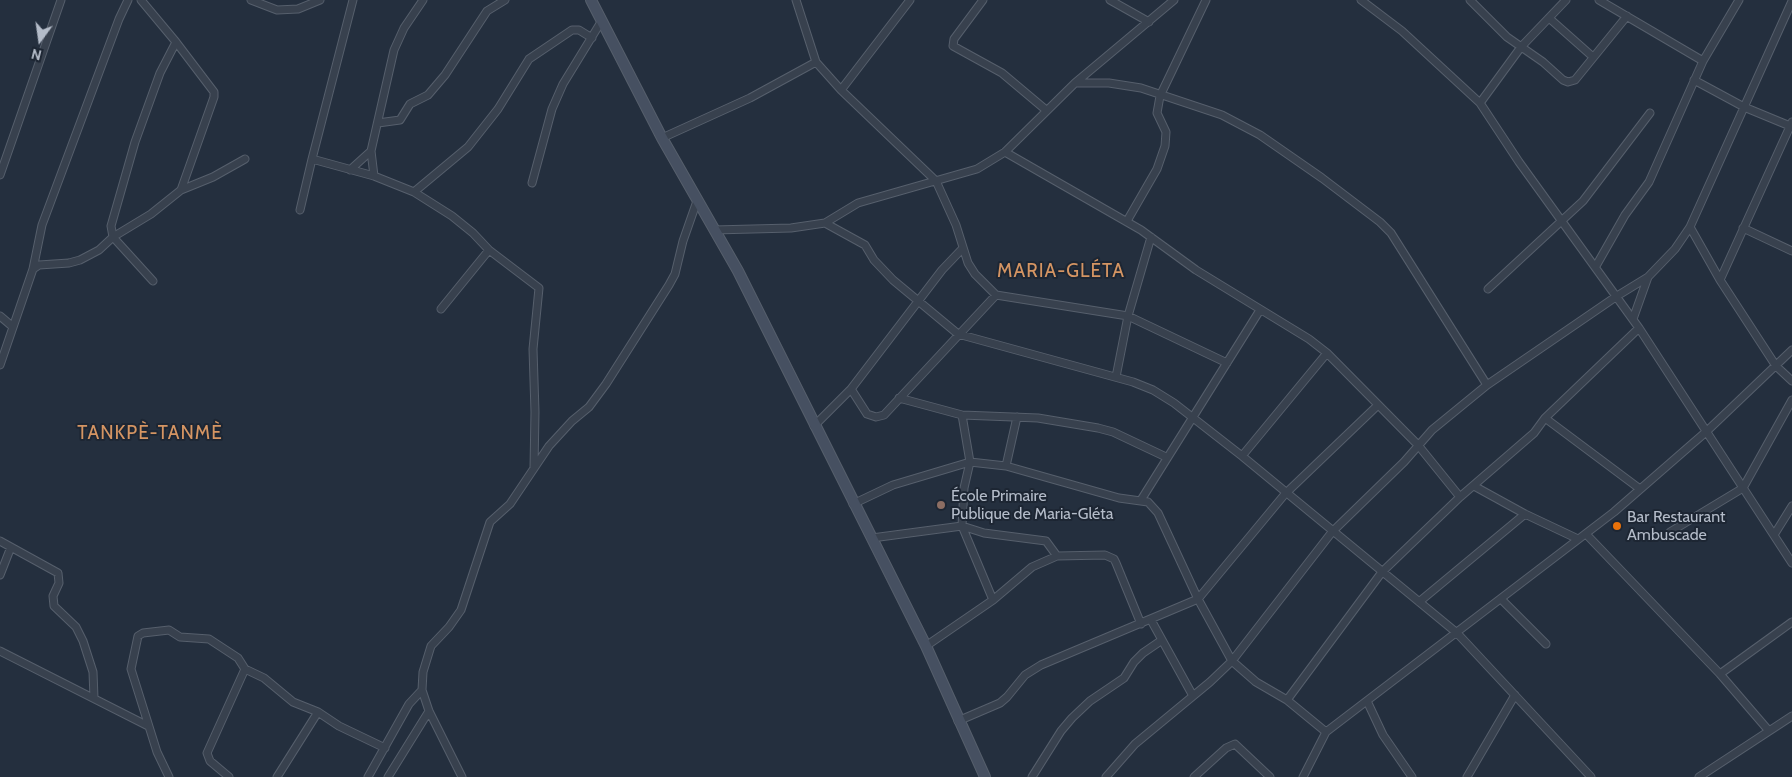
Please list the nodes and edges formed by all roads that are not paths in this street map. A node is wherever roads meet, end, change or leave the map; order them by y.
1 (61, 0) edge
2 (128, 0) edge
3 (141, 0) edge
4 (251, 0) edge
5 (320, 0) edge
6 (353, 0) edge
7 (423, 0) edge
8 (504, 0) edge
9 (591, 0) edge
10 (796, 0) edge
11 (910, 0) edge
12 (983, 0) edge
13 (1110, 0) edge
14 (1174, 0) edge
15 (1206, 0) edge
16 (1361, 0) edge
17 (1470, 0) edge
18 (1566, 0) edge
19 (1600, 0) edge
20 (1739, 0) edge
21 (1792, 1) edge
22 (1627, 16) junction
23 (1549, 18) junction
24 (601, 22) junction
25 (1148, 22) junction
26 (592, 38) junction
27 (176, 42) junction
28 (1521, 47) junction
29 (1593, 57) junction
30 (1703, 61) junction
31 (816, 62) junction
32 (1694, 80) junction
33 (1075, 83) junction
34 (842, 90) junction
35 (1160, 96) junction
36 (1480, 103) junction
37 (1744, 106) junction
38 (1046, 110) junction
39 (1650, 113) dead end
40 (378, 124) junction
41 (1791, 124) edge
42 (662, 138) junction
43 (371, 151) junction
44 (1005, 152) junction
45 (245, 159) dead end
46 (312, 159) junction
47 (350, 170) junction
48 (0, 171) edge
49 (374, 176) junction
50 (936, 181) junction
51 (532, 183) dead end
52 (181, 190) junction
53 (414, 192) junction
54 (697, 201) junction
55 (300, 210) dead end
56 (1127, 221) junction
57 (1562, 221) junction
58 (825, 223) junction
59 (1690, 227) junction
60 (1743, 228) junction
61 (714, 230) junction
62 (1151, 236) junction
63 (113, 237) junction
64 (963, 248) junction
65 (489, 250) junction
66 (1792, 251) edge
67 (1596, 266) junction
68 (33, 269) junction
69 (1648, 277) junction
70 (1720, 280) junction
71 (153, 281) dead end
72 (1488, 289) dead end
73 (996, 295) junction
74 (1617, 296) junction
75 (918, 301) junction
76 (441, 309) dead end
77 (1260, 310) junction
78 (0, 316) edge
79 (1128, 316) junction
80 (1633, 319) junction
81 (14, 327) junction
82 (1639, 328) junction
83 (958, 334) junction
84 (1792, 350) edge
85 (1327, 353) junction
86 (1226, 363) junction
87 (0, 365) edge
88 (1776, 366) junction
89 (1116, 377) junction
90 (1792, 381) edge
91 (1487, 386) junction
92 (851, 388) junction
93 (899, 398) junction
94 (1792, 400) edge
95 (1378, 405) junction
96 (962, 415) junction
97 (1017, 417) junction
98 (1192, 417) junction
99 (1545, 418) junction
100 (814, 426) junction
101 (1707, 431) junction
102 (1418, 445) junction
103 (1242, 456) junction
104 (1166, 457) junction
105 (970, 462) junction
106 (1006, 466) junction
107 (534, 468) junction
108 (1474, 486) junction
109 (1744, 488) junction
110 (1640, 489) junction
111 (1285, 494) junction
112 (1460, 497) junction
113 (1141, 500) junction
114 (853, 504) junction
115 (1792, 506) edge
116 (1525, 514) junction
117 (962, 526) junction
118 (1332, 532) junction
119 (1670, 532) dead end
120 (1586, 534) junction
121 (1774, 534) junction
122 (872, 538) junction
123 (1578, 538) junction
124 (0, 541) edge
125 (11, 547) junction
126 (1057, 556) junction
127 (1792, 563) edge
128 (1382, 572) junction
129 (0, 575) edge
130 (1198, 599) junction
131 (1501, 599) junction
132 (993, 600) junction
133 (1419, 602) junction
134 (1151, 620) junction
135 (1792, 622) edge
136 (1141, 624) junction
137 (1457, 633) junction
138 (1162, 640) junction
139 (1546, 644) dead end
140 (926, 646) junction
141 (0, 650) edge
142 (1232, 661) junction
143 (245, 669) junction
144 (1720, 674) junction
145 (422, 690) junction
146 (1515, 695) junction
147 (1193, 696) junction
148 (94, 698) junction
149 (1287, 700) junction
150 (1367, 701) junction
151 (429, 711) junction
152 (318, 712) junction
153 (1792, 716) edge
154 (958, 721) junction
155 (148, 726) junction
156 (1769, 731) junction
157 (1326, 732) junction
158 (385, 748) junction
159 (169, 777) edge
160 (229, 777) edge
161 (277, 777) edge
162 (368, 777) edge
163 (388, 777) edge
164 (462, 777) edge
165 (985, 777) edge
166 (1032, 777) edge
167 (1106, 777) edge
168 (1194, 777) edge
169 (1270, 777) edge
170 (1303, 777) edge
171 (1412, 777) edge
172 (1467, 777) edge
173 (1591, 777) edge
174 (1699, 777) edge

1 - 48 street
2 - 68 street
3 - 27 street
4 - 5 street
6 - 46 street
7 - 40 street
8 - 40 street
9 - 24 street
10 - 31 street
11 - 34 street
12 - 38 street
13 - 25 street
14 - 25 street
15 - 35 street
16 - 36 street
17 - 28 street
18 - 23 street
19 - 22 street
20 - 30 street
21 - 37 street
22 - 29 street
22 - 30 street
23 - 28 street
23 - 29 street
24 - 26 street
24 - 42 street
25 - 33 street
26 - 51 street
26 - 53 street
27 - 52 street
27 - 63 street
28 - 29 street
28 - 36 street
30 - 32 street
31 - 34 street
31 - 42 street
32 - 37 street
32 - 67 street
33 - 35 street
33 - 38 street
34 - 50 street
35 - 56 street
35 - 91 street
36 - 57 street
37 - 41 street
37 - 59 street
38 - 44 street
39 - 57 street
40 - 43 street
41 - 60 street
42 - 54 street
43 - 47 street
43 - 49 street
44 - 50 street
44 - 56 street
45 - 52 street
46 - 47 street
46 - 55 street
47 - 49 street
49 - 53 street
50 - 58 street
50 - 64 street
52 - 63 street
53 - 65 street
54 - 61 street
54 - 107 street
56 - 62 street
57 - 67 street
57 - 72 street
58 - 61 street
58 - 75 street
59 - 69 street
59 - 70 street
60 - 66 street
60 - 70 street
61 - 100 street
62 - 77 street
62 - 79 street
63 - 68 street
63 - 71 street
64 - 73 street
64 - 75 street
65 - 76 street
65 - 107 street
67 - 74 street
68 - 81 street
69 - 74 street
69 - 80 street
70 - 88 street
73 - 79 street
73 - 83 street
74 - 80 street
74 - 91 street
75 - 83 street
75 - 92 street
77 - 85 street
77 - 86 street
78 - 81 street
79 - 86 street
79 - 89 street
80 - 82 street
81 - 87 street
82 - 99 street
82 - 101 street
83 - 89 street
83 - 93 street
84 - 88 street
85 - 95 street
85 - 103 street
86 - 98 street
88 - 90 street
88 - 101 street
89 - 98 street
91 - 102 street
92 - 93 street
92 - 100 street
93 - 96 street
94 - 109 street
95 - 102 street
95 - 111 street
96 - 97 street
96 - 105 street
97 - 104 street
97 - 106 street
98 - 103 street
98 - 104 street
99 - 108 street
99 - 110 street
100 - 114 street
101 - 109 street
101 - 110 street
102 - 112 street
102 - 118 street
103 - 111 street
104 - 113 street
105 - 106 street
105 - 114 street
105 - 117 street
106 - 113 street
107 - 145 street
108 - 112 street
108 - 116 street
109 - 119 street
109 - 121 street
110 - 120 street
111 - 118 street
111 - 130 street
112 - 128 street
113 - 130 street
114 - 122 street
115 - 121 street
116 - 123 street
116 - 133 street
117 - 122 street
117 - 126 street
117 - 132 street
118 - 128 street
118 - 142 street
120 - 123 street
120 - 144 street
121 - 127 street
122 - 140 street
123 - 131 street
124 - 125 street
125 - 129 street
125 - 148 street
126 - 132 street
126 - 136 street
128 - 133 street
128 - 149 street
130 - 134 street
130 - 142 street
131 - 137 street
131 - 139 street
132 - 140 street
133 - 137 street
134 - 136 street
134 - 138 street
135 - 144 street
136 - 154 street
137 - 146 street
137 - 150 street
138 - 147 street
138 - 166 street
140 - 154 street
141 - 148 street
142 - 147 street
142 - 149 street
143 - 152 street
143 - 155 street
143 - 160 street
144 - 156 street
145 - 151 street
145 - 158 street
146 - 172 street
146 - 173 street
147 - 167 street
148 - 155 street
149 - 157 street
150 - 157 street
150 - 171 street
151 - 163 street
151 - 164 street
152 - 158 street
152 - 161 street
153 - 156 street
154 - 165 street
155 - 159 street
156 - 174 street
157 - 170 street
158 - 162 street
168 - 169 street

